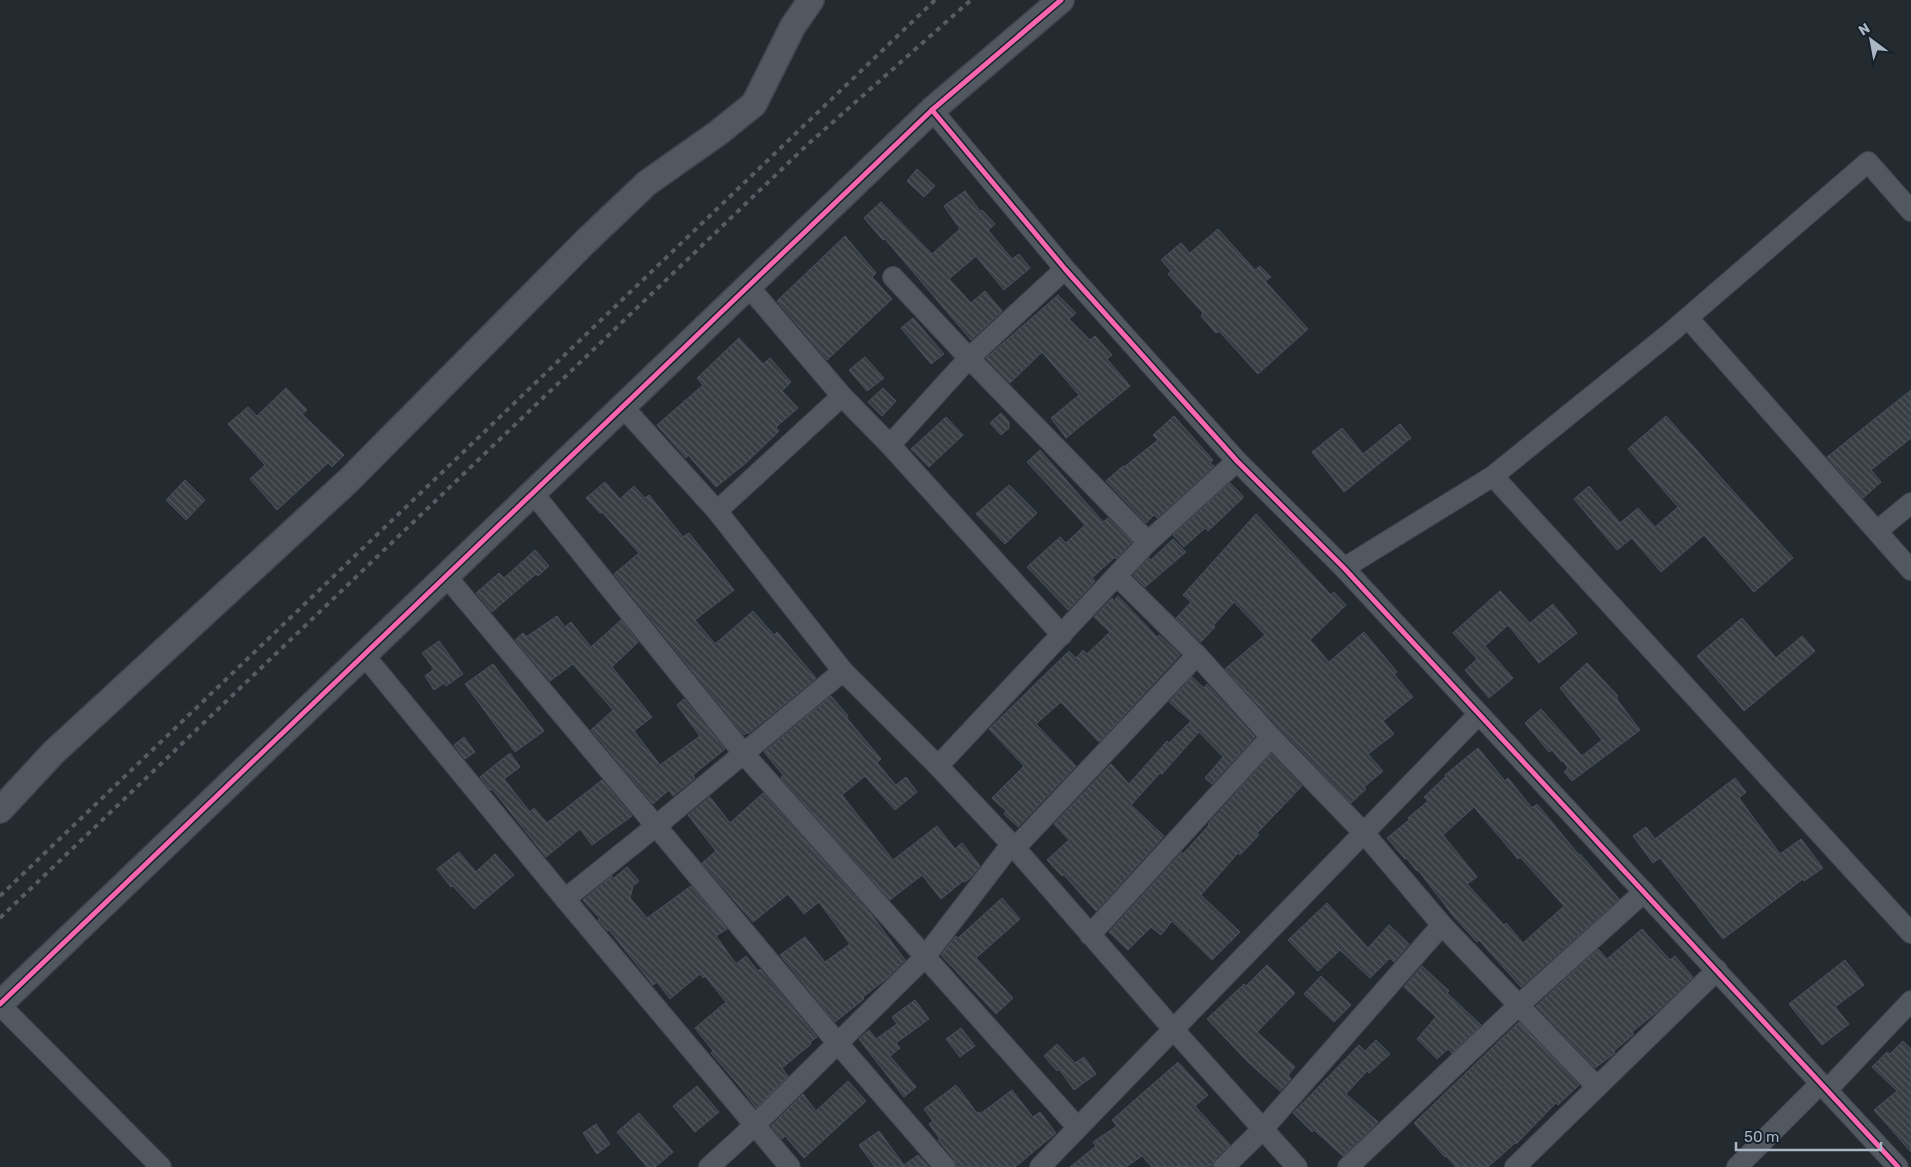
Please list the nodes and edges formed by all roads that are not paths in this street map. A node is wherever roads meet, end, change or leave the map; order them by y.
1 (812, 0) edge
2 (1061, 0) edge
3 (932, 110) junction
4 (1911, 210) edge
5 (1065, 269) junction
6 (893, 277) dead end
7 (749, 286) junction
8 (1688, 318) junction
9 (969, 358) junction
10 (842, 396) junction
11 (623, 407) junction
12 (890, 445) junction
13 (1237, 461) junction
14 (1493, 476) junction
15 (533, 493) junction
16 (1911, 503) edge
17 (717, 511) junction
18 (1877, 531) junction
19 (1148, 542) junction
20 (1344, 568) junction
21 (1911, 570) edge
22 (446, 576) junction
23 (1117, 576) junction
24 (1062, 636) junction
25 (364, 655) junction
26 (1197, 655) junction
27 (843, 671) junction
28 (1479, 714) junction
29 (1271, 737) junction
30 (744, 754) junction
31 (938, 766) junction
32 (0, 810) edge
33 (656, 826) junction
34 (1364, 833) junction
35 (1015, 848) junction
36 (1644, 892) junction
37 (565, 899) junction
38 (1442, 925) junction
39 (1911, 933) edge
40 (1090, 935) junction
41 (924, 958) junction
42 (1717, 970) junction
43 (1911, 1001) edge
44 (0, 1005) edge
45 (1519, 1005) junction
46 (1173, 1029) junction
47 (838, 1043) junction
48 (1820, 1084) junction
49 (1596, 1087) junction
50 (755, 1125) junction
51 (1078, 1128) junction
52 (1263, 1128) junction
53 (161, 1167) edge
54 (709, 1167) edge
55 (790, 1167) edge
56 (946, 1167) edge
57 (1040, 1167) edge
58 (1224, 1167) edge
59 (1297, 1167) edge
60 (1348, 1167) edge
61 (1515, 1167) edge
62 (1737, 1167) edge
63 (1898, 1167) edge

1 - 32 street
2 - 3 street
3 - 5 street
3 - 7 street
4 - 8 street
5 - 9 street
5 - 13 street
6 - 9 street
7 - 10 street
7 - 11 street
8 - 14 street
8 - 18 street
9 - 12 street
9 - 19 street
10 - 12 street
10 - 17 street
11 - 15 street
11 - 17 street
12 - 24 street
13 - 19 street
13 - 20 street
14 - 20 street
14 - 39 street
15 - 22 street
15 - 30 street
16 - 18 street
17 - 27 street
18 - 21 street
19 - 23 street
20 - 28 street
22 - 25 street
22 - 33 street
23 - 24 street
23 - 26 street
24 - 31 street
25 - 37 street
25 - 44 street
26 - 29 street
26 - 35 street
27 - 30 street
27 - 31 street
28 - 34 street
28 - 36 street
29 - 34 street
29 - 40 street
30 - 33 street
30 - 41 street
31 - 35 street
33 - 37 street
33 - 47 street
34 - 38 street
34 - 46 street
35 - 40 street
35 - 41 street
36 - 42 street
36 - 45 street
37 - 50 street
38 - 45 street
38 - 52 street
40 - 46 street
41 - 47 street
41 - 51 street
42 - 48 street
42 - 49 street
43 - 48 street
44 - 53 street
45 - 49 street
45 - 60 street
46 - 51 street
46 - 52 street
47 - 50 street
47 - 56 street
48 - 62 street
48 - 63 street
49 - 61 street
50 - 54 street
50 - 55 street
51 - 57 street
52 - 58 street
52 - 59 street

